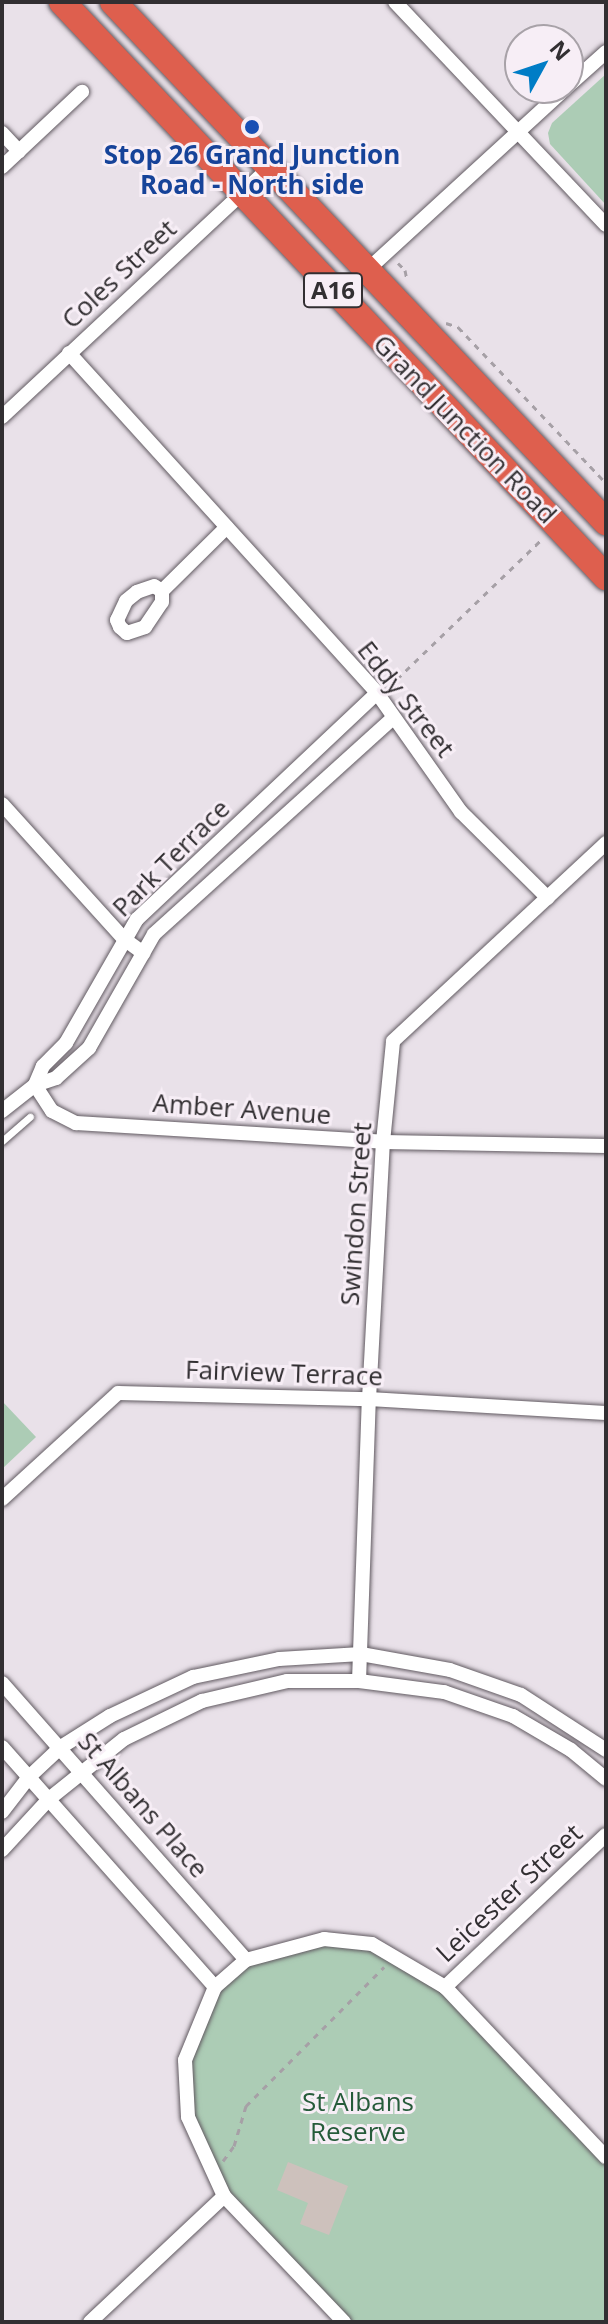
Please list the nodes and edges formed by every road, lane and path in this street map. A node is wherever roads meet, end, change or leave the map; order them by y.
1 (62, 2) edge
2 (113, 2) edge
3 (395, 2) edge
4 (606, 52) edge
5 (584, 72) edge
6 (82, 92) dead end
7 (548, 104) edge
8 (518, 132) junction
9 (2, 133) edge
10 (19, 151) junction
11 (2, 167) edge
12 (270, 167) junction
13 (242, 194) junction
14 (606, 225) edge
15 (387, 252) junction
16 (367, 270) junction
17 (408, 283) dead end
18 (339, 296) junction
19 (441, 321) dead end
20 (69, 353) junction
21 (4, 412) edge
22 (606, 483) edge
23 (606, 522) edge
24 (227, 527) junction
25 (543, 538) dead end
26 (606, 577) edge
27 (162, 591) dead end
28 (397, 679) dead end
29 (377, 693) junction
30 (393, 718) junction
31 (2, 804) edge
32 (606, 843) edge
33 (548, 898) junction
34 (124, 939) junction
35 (143, 953) junction
36 (35, 1085) junction
37 (2, 1111) edge
38 (30, 1117) dead end
39 (2, 1141) edge
40 (383, 1142) junction
41 (606, 1146) edge
42 (369, 1399) junction
43 (606, 1413) edge
44 (2, 1499) edge
45 (361, 1654) junction
46 (359, 1681) junction
47 (2, 1683) edge
48 (2, 1747) edge
49 (61, 1747) junction
50 (606, 1750) edge
51 (80, 1773) junction
52 (29, 1777) junction
53 (606, 1779) edge
54 (49, 1799) junction
55 (2, 1812) edge
56 (606, 1835) edge
57 (2, 1850) edge
58 (394, 1957) junction
59 (246, 1960) junction
60 (215, 1987) junction
61 (445, 1987) junction
62 (606, 2157) edge
63 (213, 2173) junction
64 (224, 2196) junction
65 (90, 2322) edge
66 (344, 2322) edge

1 - 13 highway, Grand Junction Road / A16
2 - 12 highway, Grand Junction Road / A16
3 - 8 street
4 - 5 street
6 - 10 street
7 - 8 street
8 - 14 street
8 - 15 street
9 - 10 street
10 - 11 street
12 - 13 street, Coles Street
12 - 16 highway, Grand Junction Road / A16
13 - 18 highway, Grand Junction Road / A16
13 - 20 street, Coles Street
15 - 16 street
15 - 17 path
16 - 18 street
16 - 23 highway, Grand Junction Road / A16
18 - 26 highway, Grand Junction Road / A16
19 - 22 path
20 - 21 street, Coles Street
20 - 24 street, Eddy Street
24 - 27 street
24 - 29 street, Eddy Street
25 - 28 path
29 - 30 street, Eddy Street
29 - 34 street, Park Terrace
30 - 33 street, Eddy Street
30 - 35 street, Park Terrace
31 - 34 street
32 - 33 street, Swindon Street
33 - 40 street, Swindon Street
34 - 35 street
34 - 36 street, Park Terrace
35 - 36 street, Park Terrace
36 - 37 street, Park Terrace
36 - 40 street, Amber Avenue
38 - 39 lane
40 - 41 street, Amber Avenue
40 - 42 street, Swindon Street
42 - 43 street, Fairview Terrace
42 - 44 street, Fairview Terrace
42 - 45 street, Swindon Street
45 - 46 street, Swindon Street
45 - 49 street
45 - 50 street
46 - 51 street
46 - 53 street
47 - 49 street, St Albans Place
48 - 52 street
49 - 51 street, St Albans Place
49 - 52 street
51 - 54 street
51 - 59 street, St Albans Place
52 - 54 street
52 - 55 street
54 - 57 street
54 - 60 street
56 - 61 street, Leicester Street
58 - 59 street
58 - 61 street
58 - 63 path
59 - 60 street
60 - 63 street
61 - 62 street
63 - 64 street
64 - 65 street
64 - 66 street

